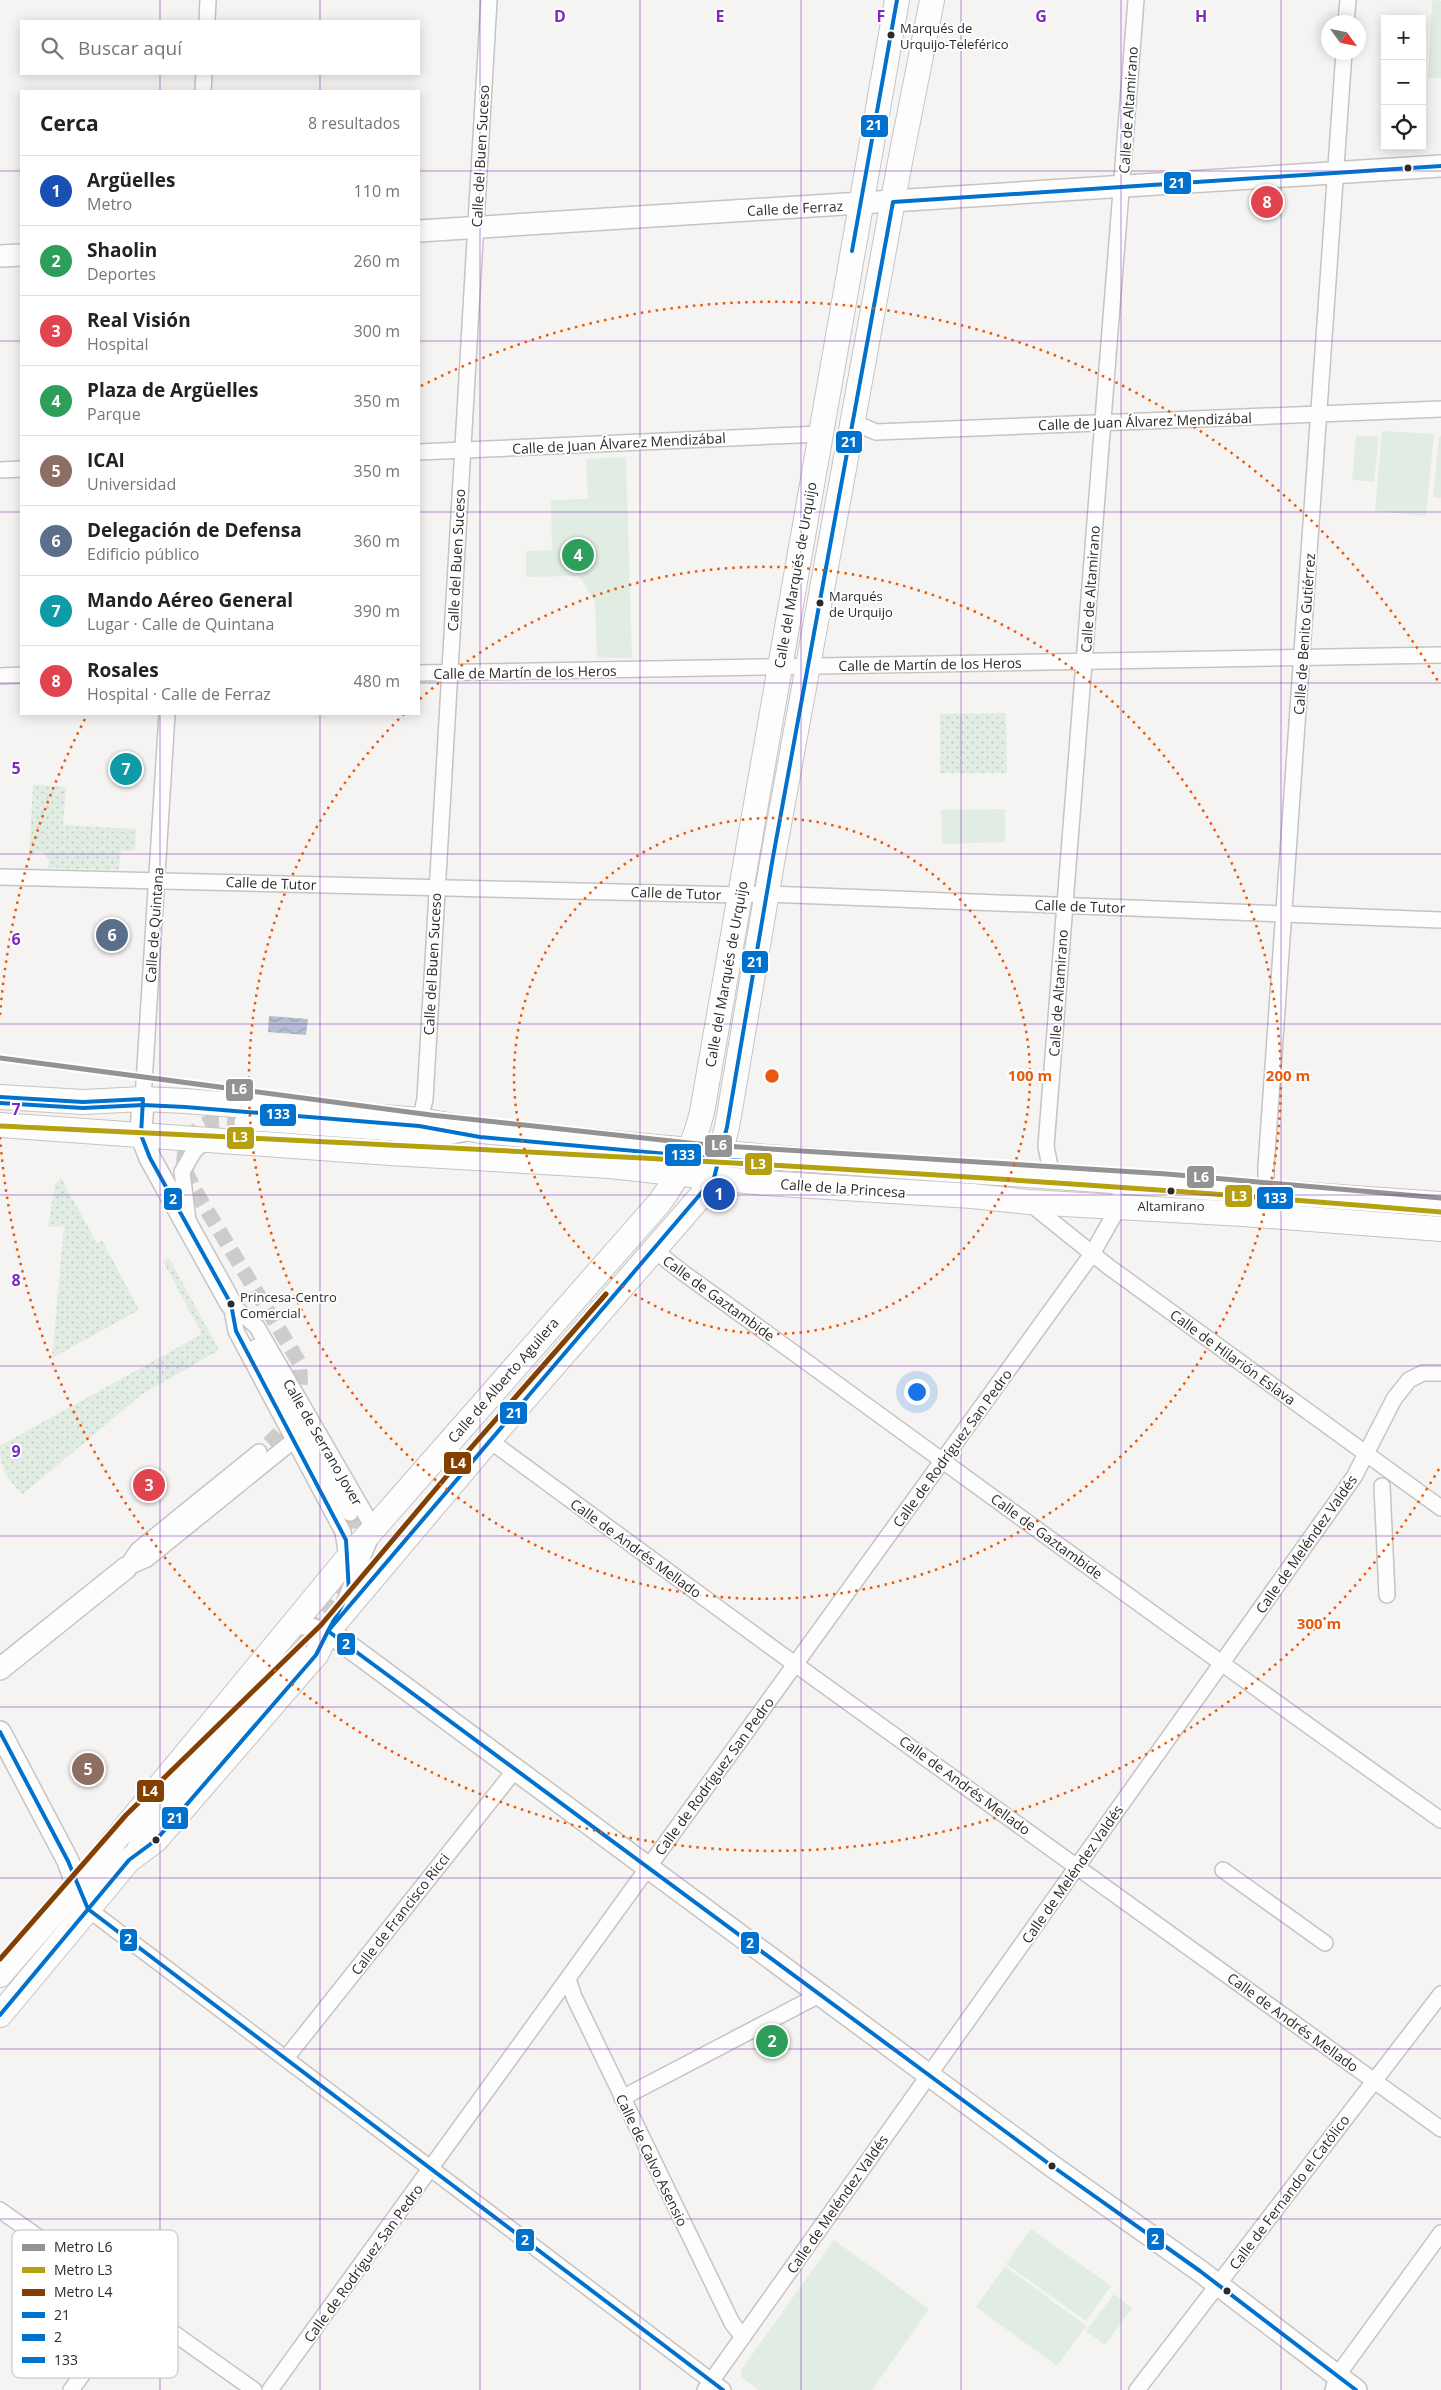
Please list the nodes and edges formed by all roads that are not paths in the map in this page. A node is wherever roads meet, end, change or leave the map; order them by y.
1 (208, 0) edge
2 (488, 0) edge
3 (897, 0) edge
4 (932, 0) edge
5 (1136, 0) edge
6 (1348, 0) edge
7 (1347, 15) edge
8 (207, 20) edge
9 (1343, 60) edge
10 (204, 75) edge
11 (203, 90) edge
12 (1441, 166) edge
13 (1336, 173) junction
14 (1122, 187) junction
15 (893, 202) junction
16 (861, 204) junction
17 (476, 226) junction
18 (420, 231) edge
19 (20, 255) edge
20 (0, 256) edge
21 (1441, 409) edge
22 (1319, 413) junction
23 (853, 419) junction
24 (1103, 422) junction
25 (820, 434) junction
26 (463, 450) junction
27 (420, 452) edge
28 (20, 469) edge
29 (0, 470) edge
30 (1441, 656) edge
31 (1302, 658) junction
32 (1084, 662) junction
33 (808, 666) junction
34 (780, 668) junction
35 (420, 673) edge
36 (449, 673) junction
37 (20, 675) edge
38 (0, 676) edge
39 (168, 715) edge
40 (0, 877) edge
41 (157, 880) junction
42 (437, 888) junction
43 (767, 894) junction
44 (739, 896) junction
45 (1065, 905) junction
46 (1284, 914) junction
47 (1441, 920) edge
48 (0, 1097) edge
49 (142, 1100) junction
50 (420, 1120) junction
51 (242, 1122) tunnel mouth
52 (0, 1125) edge
53 (481, 1130) junction
54 (142, 1135) junction
55 (205, 1141) junction
56 (691, 1149) junction
57 (721, 1152) junction
58 (679, 1173) junction
59 (1052, 1177) junction
60 (714, 1178) junction
61 (1115, 1182) junction
62 (1265, 1192) junction
63 (1028, 1202) junction
64 (1441, 1204) edge
65 (1118, 1208) junction
66 (1268, 1216) junction
67 (188, 1225) junction
68 (1441, 1229) edge
69 (654, 1250) junction
70 (1092, 1254) junction
71 (231, 1304) junction
72 (1441, 1372) edge
73 (294, 1440) junction
74 (489, 1440) junction
75 (259, 1452) tunnel mouth
76 (1366, 1454) junction
77 (943, 1460) junction
78 (1382, 1486) dead end
79 (1441, 1508) edge
80 (350, 1513) tunnel mouth
81 (374, 1529) junction
82 (347, 1559) junction
83 (126, 1568) junction
84 (349, 1592) junction
85 (1388, 1595) dead end
86 (290, 1628) junction
87 (328, 1631) junction
88 (299, 1651) tunnel mouth
89 (796, 1664) junction
90 (1220, 1664) junction
91 (0, 1669) edge
92 (0, 1732) edge
93 (514, 1770) junction
94 (1441, 1820) edge
95 (130, 1860) junction
96 (1077, 1866) junction
97 (648, 1869) junction
98 (1223, 1870) dead end
99 (77, 1886) junction
100 (88, 1909) junction
101 (1325, 1943) dead end
102 (0, 1975) edge
103 (568, 1979) junction
104 (1441, 1994) edge
105 (819, 1995) junction
106 (0, 2015) edge
107 (286, 2058) junction
108 (929, 2075) junction
109 (1374, 2080) junction
110 (622, 2098) junction
111 (1441, 2129) edge
112 (431, 2169) junction
113 (0, 2210) edge
114 (29, 2230) edge
115 (1441, 2233) edge
116 (1218, 2285) junction
117 (178, 2336) edge
118 (743, 2337) junction
119 (80, 2378) edge
120 (1335, 2383) edge
121 (713, 2387) edge
122 (71, 2390) edge
123 (254, 2390) edge
124 (270, 2390) edge
125 (1137, 2390) edge
126 (1356, 2390) edge

1 - 8 street
2 - 17 street, Calle del Buen Suceso
3 - 16 main road, Calle del Marqués de Urquijo
4 - 15 main road, Calle del Marqués de Urquijo
5 - 14 street, Calle de Altamirano
6 - 7 street
9 - 13 street, Calle de Benito Gutiérrez
10 - 11 street
12 - 13 street, Calle de Ferraz
13 - 14 street, Calle de Ferraz
13 - 22 street, Calle de Benito Gutiérrez
14 - 15 street, Calle de Ferraz
14 - 24 street, Calle de Altamirano
15 - 16 street, Calle de Ferraz
15 - 23 main road, Calle del Marqués de Urquijo
16 - 17 street, Calle de Ferraz
16 - 25 main road, Calle del Marqués de Urquijo
17 - 18 street, Calle de Ferraz
17 - 26 street, Calle del Buen Suceso
19 - 20 street
21 - 22 street, Calle de Juan Álvarez Mendizábal
22 - 24 street, Calle de Juan Álvarez Mendizábal
22 - 31 street, Calle de Benito Gutiérrez
23 - 24 street, Calle de Juan Álvarez Mendizábal
23 - 33 main road, Calle del Marqués de Urquijo
24 - 32 street, Calle de Altamirano
25 - 26 street, Calle de Juan Álvarez Mendizábal
25 - 34 main road, Calle del Marqués de Urquijo
26 - 27 street, Calle de Juan Álvarez Mendizábal
26 - 36 street, Calle del Buen Suceso
28 - 29 street
30 - 31 street, Calle de Martín de los Heros
31 - 32 street, Calle de Martín de los Heros
31 - 46 street, Calle de Benito Gutiérrez
32 - 33 street, Calle de Martín de los Heros
32 - 45 street, Calle de Altamirano
33 - 34 street, Calle de Martín de los Heros
33 - 43 main road, Calle del Marqués de Urquijo
34 - 36 street, Calle de Martín de los Heros
34 - 44 main road, Calle del Marqués de Urquijo
35 - 36 street, Calle de Martín de los Heros
36 - 42 street, Calle del Buen Suceso
37 - 38 street
39 - 41 street, Calle de Quintana
40 - 41 street, Calle de Tutor
41 - 42 street, Calle de Tutor
41 - 49 street, Calle de Quintana
42 - 44 street, Calle de Tutor
42 - 50 street, Calle del Buen Suceso
43 - 44 street, Calle de Tutor
43 - 45 street, Calle de Tutor
43 - 57 main road, Calle del Marqués de Urquijo
44 - 56 main road, Calle del Marqués de Urquijo
45 - 46 street, Calle de Tutor
45 - 59 street, Calle de Altamirano
46 - 47 street, Calle de Tutor
46 - 62 street, Calle de Benito Gutiérrez
48 - 49 main road, Calle de la Princesa
49 - 50 main road, Calle de la Princesa
49 - 54 street, Calle de Quintana
50 - 53 main road, Calle de la Princesa
51 - 53 street, Calle de la Princesa
52 - 54 main road, Calle de la Princesa
53 - 56 main road, Calle de la Princesa
54 - 55 main road, Calle de la Princesa
54 - 67 street, Calle de Serrano Jover
55 - 58 main road, Calle de la Princesa
55 - 67 street, Calle de Serrano Jover
56 - 57 main road, Calle de la Princesa
56 - 58 main road, Calle de Alberto Aguilera
57 - 59 main road, Calle de la Princesa
57 - 60 main road
58 - 60 main road, Calle de la Princesa
58 - 81 main road, Calle de Alberto Aguilera
59 - 61 main road, Calle de la Princesa
60 - 63 main road, Calle de la Princesa
60 - 69 main road
61 - 62 main road, Calle de la Princesa
61 - 65 street
62 - 64 main road, Calle de la Princesa
62 - 66 street, Calle de Benito Gutiérrez
63 - 65 main road, Calle de la Princesa
63 - 70 street, Calle de Hilarión Eslava
65 - 66 main road, Calle de la Princesa
65 - 70 street, Calle de Rodríguez San Pedro
66 - 68 main road, Calle de la Princesa
67 - 71 street, Calle de Serrano Jover
69 - 74 main road
69 - 77 street, Calle de Gaztambide
70 - 76 street, Calle de Hilarión Eslava
70 - 77 street, Calle de Rodríguez San Pedro
71 - 73 street, Calle de Serrano Jover
71 - 80 street, Calle de Serrano Jover
71 - 81 street, Calle de Serrano Jover
72 - 76 street, Calle de Meléndez Valdés
73 - 82 street, Calle de Serrano Jover
73 - 83 street
74 - 87 main road
74 - 89 street, Calle de Andrés Mellado
75 - 83 street
76 - 79 street, Calle de Hilarión Eslava
76 - 90 street, Calle de Meléndez Valdés
77 - 89 street, Calle de Rodríguez San Pedro
77 - 90 street, Calle de Gaztambide
78 - 85 street
81 - 82 main road, Calle de Alberto Aguilera
81 - 84 street
82 - 84 street, Calle de Serrano Jover
82 - 86 main road, Calle de Alberto Aguilera
83 - 91 street
84 - 87 street
86 - 87 street
86 - 99 main road, Calle de Alberto Aguilera
87 - 93 street
87 - 95 main road
88 - 95 street
89 - 96 street, Calle de Andrés Mellado
89 - 97 street, Calle de Rodríguez San Pedro
90 - 94 street, Calle de Gaztambide
90 - 96 street, Calle de Meléndez Valdés
92 - 99 street
93 - 97 street
93 - 107 street, Calle de Francisco Ricci
95 - 100 main road
96 - 108 street, Calle de Meléndez Valdés
96 - 109 street, Calle de Andrés Mellado
97 - 103 street, Calle de Rodríguez San Pedro
97 - 105 street
98 - 101 street
99 - 100 street
99 - 102 main road, Calle de Alberto Aguilera
100 - 106 main road
100 - 107 street
103 - 110 street, Calle de Calvo Asensio
103 - 112 street, Calle de Rodríguez San Pedro
104 - 109 street, Calle de Fernando el Católico
105 - 108 street
105 - 110 street
107 - 112 street
108 - 116 street
108 - 118 street, Calle de Meléndez Valdés
109 - 111 street, Calle de Andrés Mellado
109 - 116 street, Calle de Fernando el Católico
110 - 118 street, Calle de Calvo Asensio
112 - 121 street
112 - 124 street, Calle de Rodríguez San Pedro
113 - 114 street
115 - 120 street
116 - 120 street
116 - 125 street, Calle de Fernando el Católico
117 - 123 street
118 - 121 street, Calle de Meléndez Valdés
119 - 122 street
120 - 126 street

